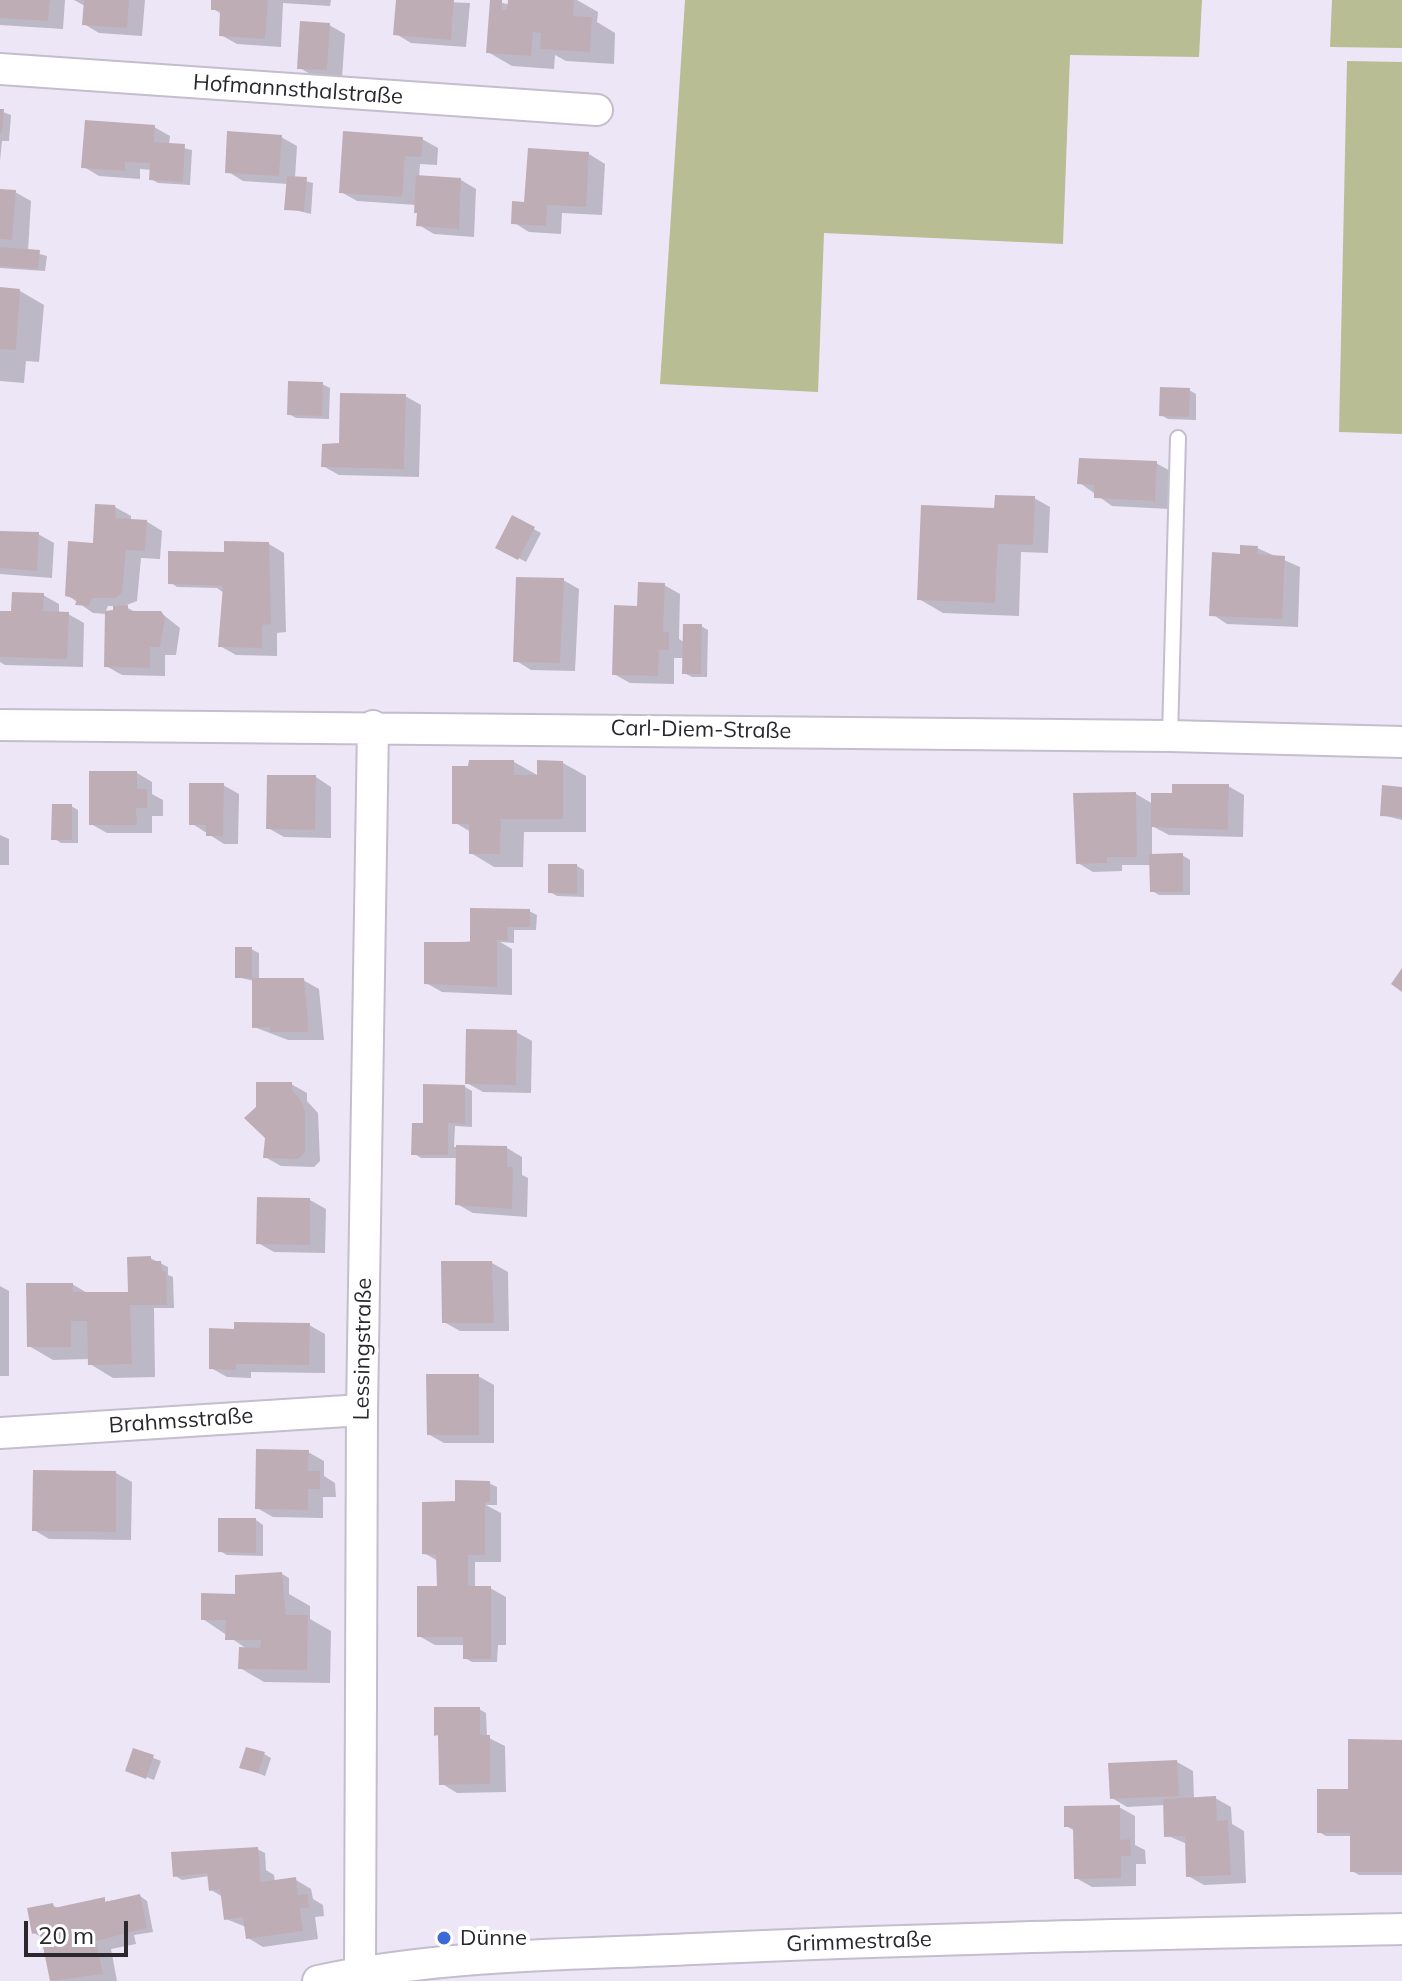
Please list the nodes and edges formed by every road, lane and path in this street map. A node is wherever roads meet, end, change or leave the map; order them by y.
1 (0, 69) edge
2 (597, 110) dead end
3 (1178, 438) dead end
4 (0, 725) edge
5 (373, 726) junction
6 (1170, 736) junction
7 (1402, 742) edge
8 (362, 1410) junction
9 (0, 1433) edge
10 (1402, 1929) edge
11 (492, 1970) edge
12 (360, 1972) junction
13 (318, 1981) edge

1 - 2 street, Hofmannsthalstraße
3 - 6 lane
4 - 5 street, Carl-Diem-Straße
5 - 6 street, Carl-Diem-Straße
5 - 8 street, Lessingstraße
6 - 7 street, Carl-Diem-Straße
8 - 9 street, Brahmsstraße
8 - 12 street, Lessingstraße
10 - 11 street, Grimmestraße
11 - 12 street, Grimmestraße
12 - 13 street, Grimmestraße

